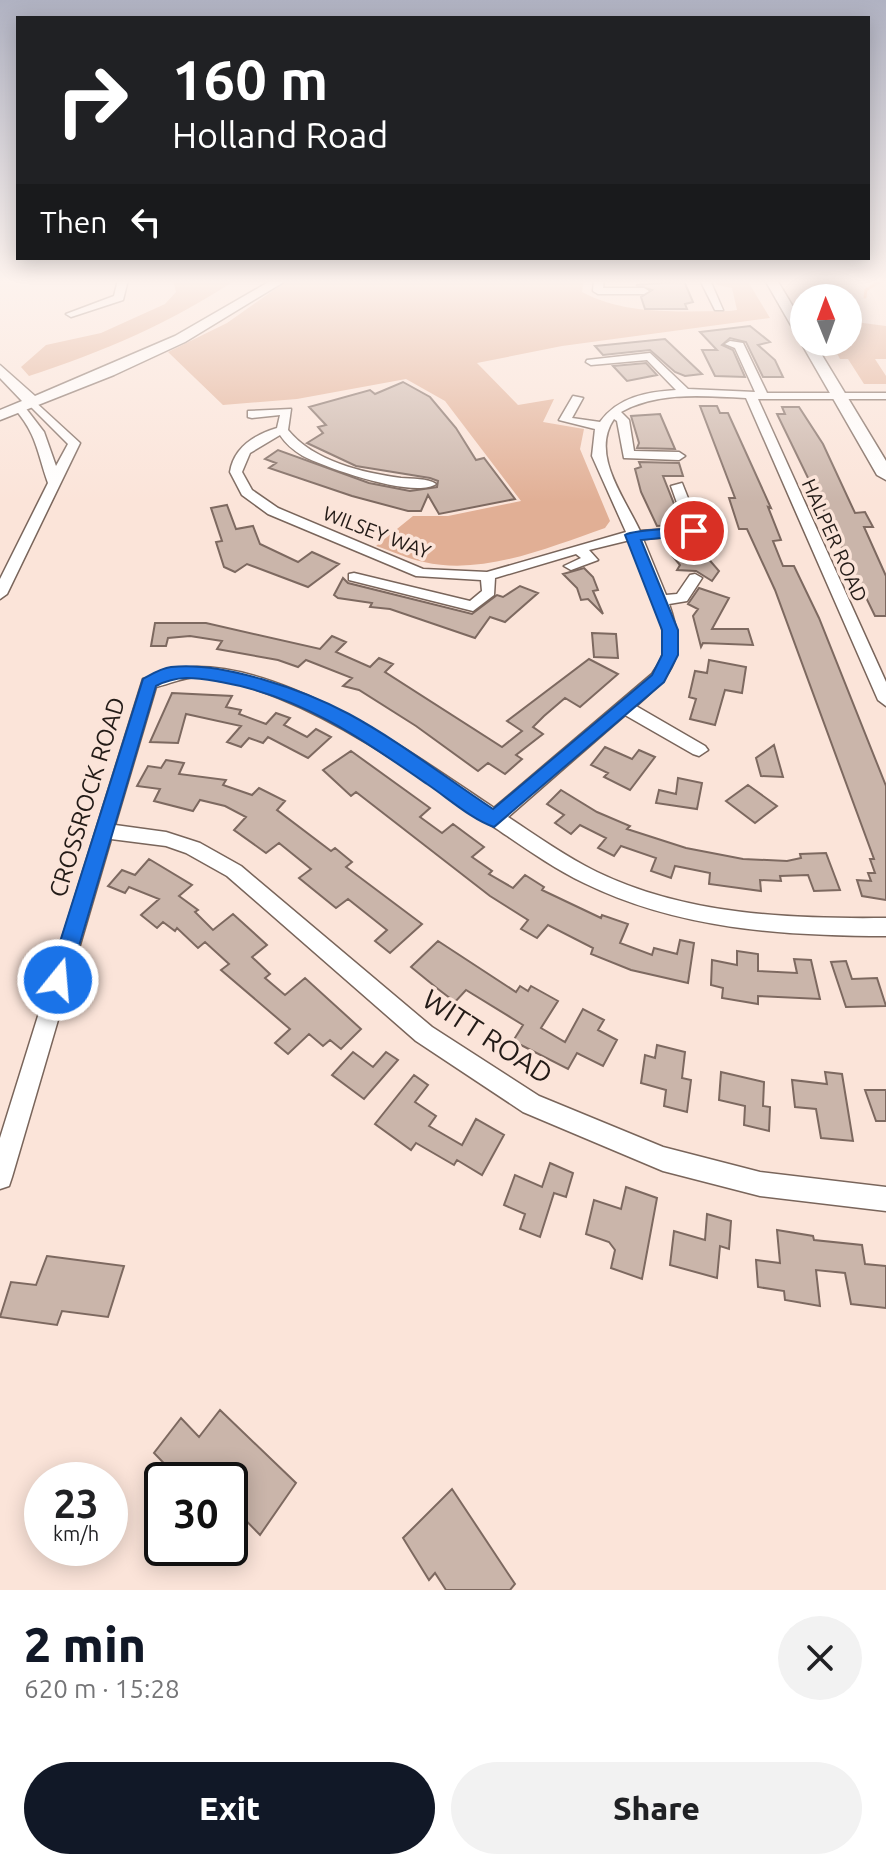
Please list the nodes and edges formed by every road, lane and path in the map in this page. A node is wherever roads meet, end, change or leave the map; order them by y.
1 (118, 354) edge
2 (146, 354) edge
3 (742, 354) edge
4 (814, 356) edge
5 (591, 362) dead end
6 (0, 369) edge
7 (684, 392) junction
8 (756, 396) junction
9 (838, 396) junction
10 (886, 396) edge
11 (577, 398) dead end
12 (14, 399) edge
13 (613, 412) junction
14 (252, 414) dead end
15 (0, 415) edge
16 (600, 426) junction
17 (282, 430) junction
18 (68, 454) junction
19 (48, 456) junction
20 (679, 456) dead end
21 (886, 475) edge
22 (53, 481) junction
23 (430, 484) dead end
24 (677, 486) dead end
25 (632, 535) junction
26 (579, 549) junction
27 (571, 566) dead end
28 (488, 576) junction
29 (354, 577) dead end
30 (695, 578) dead end
31 (0, 594) edge
32 (661, 600) junction
33 (886, 700) edge
34 (626, 708) junction
35 (699, 750) dead end
36 (494, 819) junction
37 (104, 831) junction
38 (886, 927) edge
39 (0, 1177) edge
40 (886, 1199) edge

1 - 12 main road
2 - 12 main road
3 - 8 street, HALPER ROAD
4 - 9 main road
5 - 7 street
6 - 12 main road
7 - 8 street
7 - 13 street
8 - 9 street
8 - 33 street, HALPER ROAD
9 - 10 street
9 - 21 main road
11 - 16 street
12 - 15 main road
12 - 18 street
12 - 19 street
13 - 16 street
13 - 20 street
14 - 17 street
16 - 25 street
17 - 23 street
17 - 28 street, WILSEY WAY
18 - 19 street
18 - 22 street
19 - 22 street
22 - 31 street
24 - 25 street, WILSEY WAY
25 - 26 street, WILSEY WAY
25 - 32 street
26 - 27 street
26 - 28 street, WILSEY WAY
28 - 29 street
30 - 32 street
32 - 34 street
34 - 35 street
34 - 36 street
36 - 37 street, CROSSROCK ROAD
36 - 38 street
37 - 39 street, CROSSROCK ROAD
37 - 40 street, WITT ROAD

